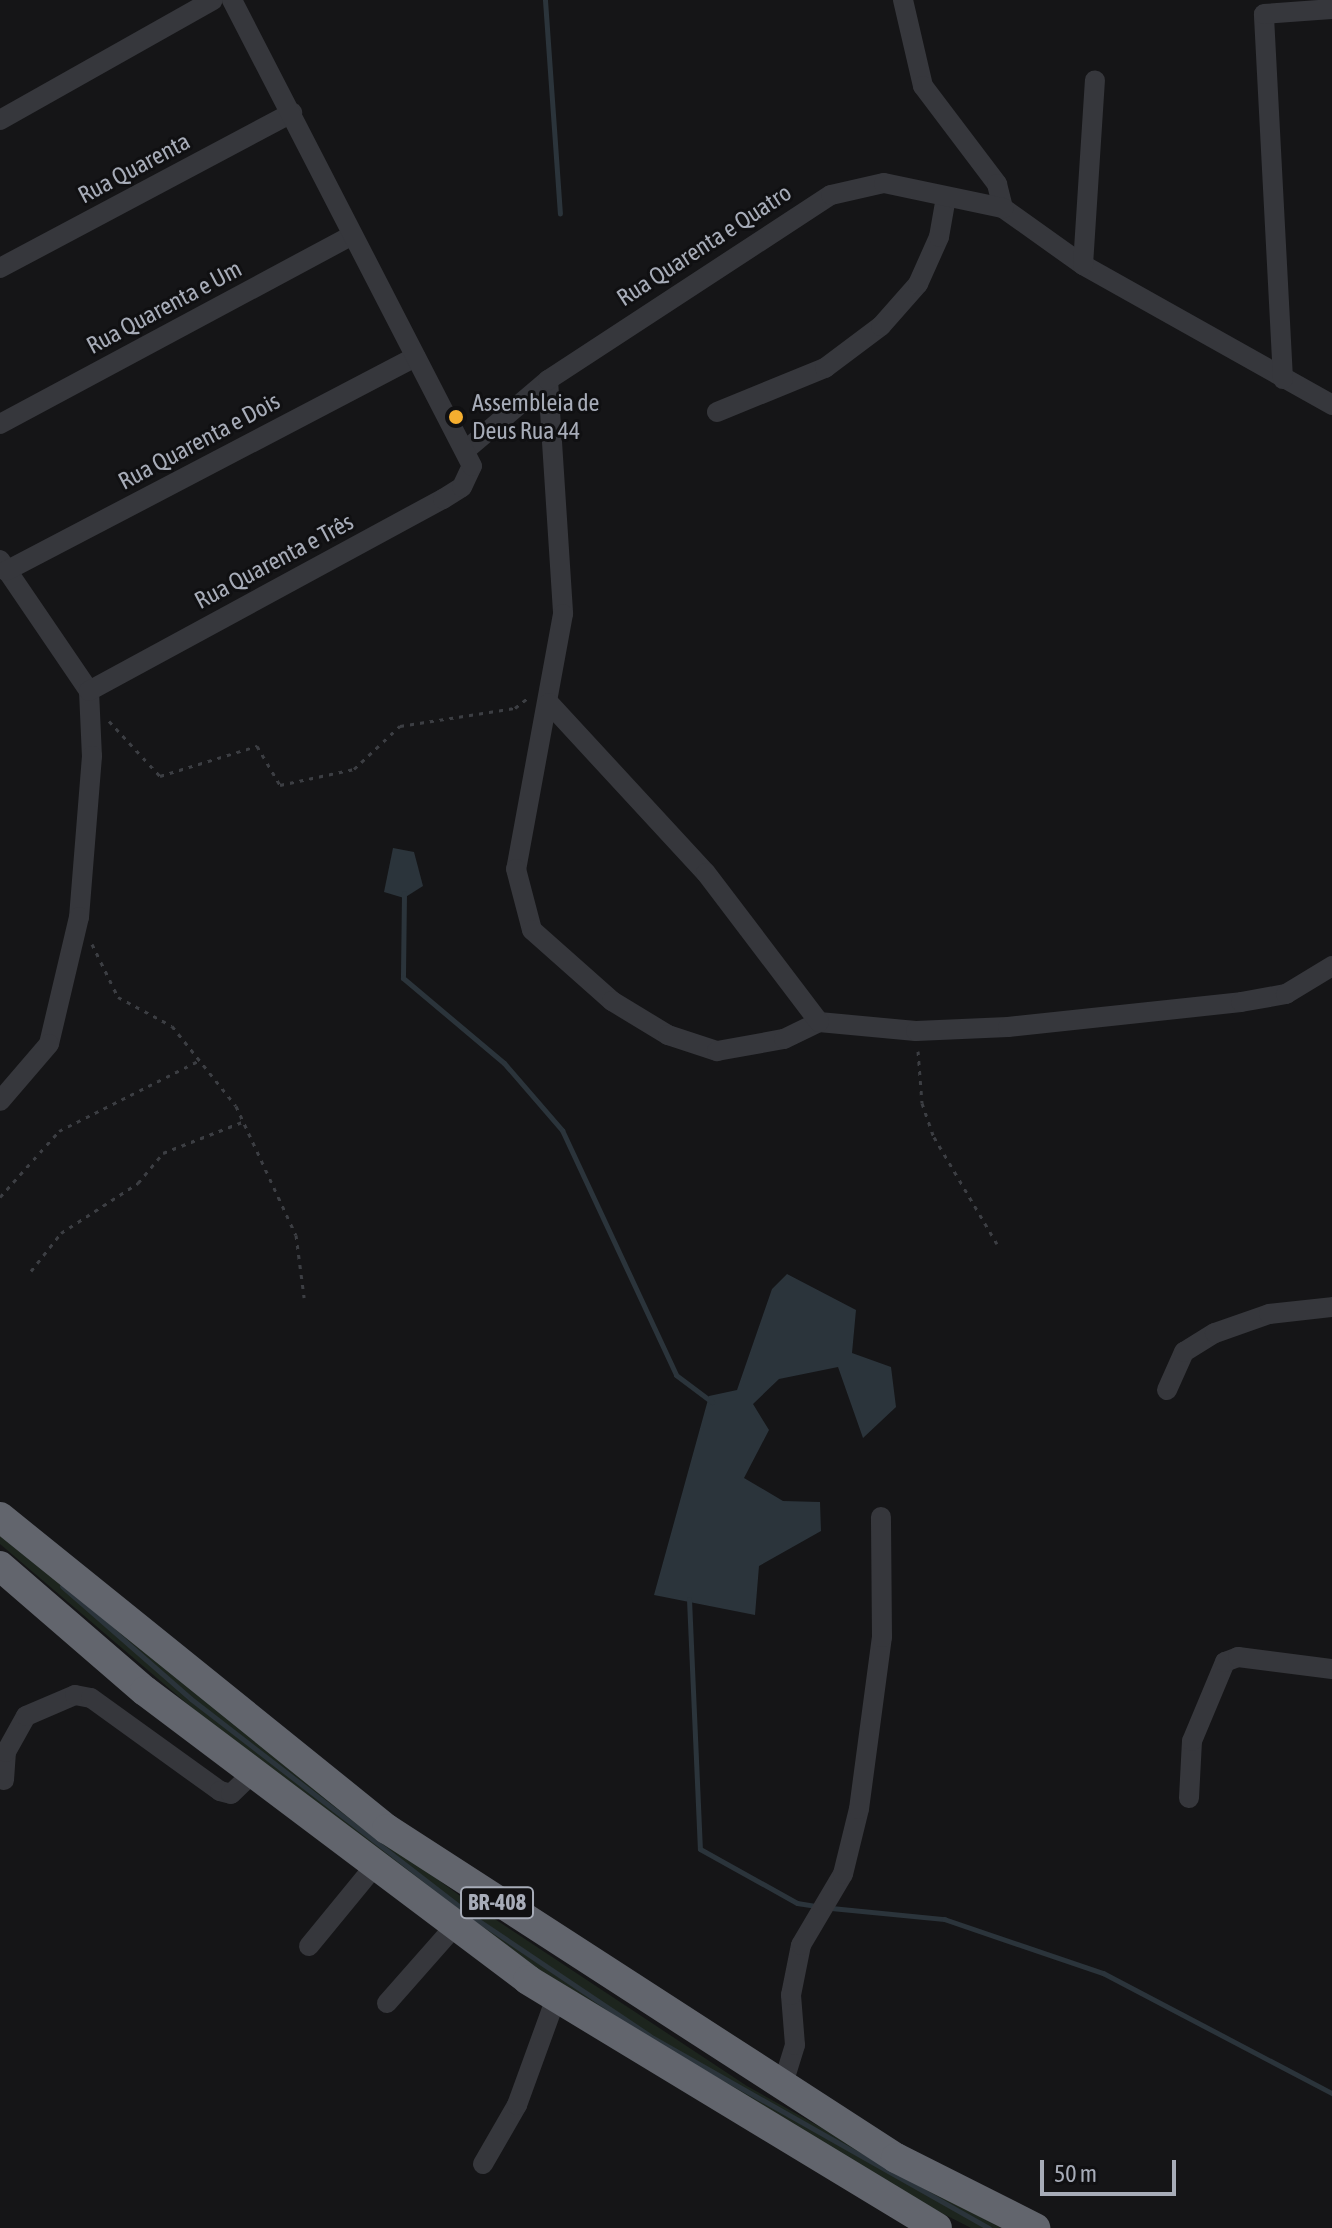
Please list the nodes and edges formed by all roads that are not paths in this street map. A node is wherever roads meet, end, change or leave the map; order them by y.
1 (213, 0) edge
2 (232, 0) edge
3 (903, 0) edge
4 (1263, 7) edge
5 (1332, 9) edge
6 (1095, 80) dead end
7 (292, 113) junction
8 (0, 120) edge
9 (946, 198) junction
10 (1003, 208) junction
11 (352, 235) junction
12 (1083, 265) junction
13 (0, 268) edge
14 (416, 357) junction
15 (1283, 379) junction
16 (548, 380) junction
17 (1332, 405) edge
18 (717, 412) dead end
19 (0, 424) edge
20 (469, 457) junction
21 (3, 566) edge
22 (89, 691) junction
23 (549, 703) junction
24 (1332, 966) edge
25 (819, 1022) junction
26 (0, 1101) edge
27 (1332, 1307) edge
28 (1167, 1390) dead end
29 (0, 1517) edge
30 (881, 1517) dead end
31 (0, 1566) edge
32 (1332, 1669) edge
33 (252, 1774) junction
34 (4, 1780) dead end
35 (1189, 1798) dead end
36 (373, 1868) junction
37 (454, 1927) junction
38 (309, 1946) dead end
39 (556, 1998) junction
40 (387, 2003) dead end
41 (782, 2087) junction
42 (714, 2096) junction
43 (483, 2164) dead end
44 (910, 2228) edge
45 (937, 2228) edge
46 (1035, 2228) edge

1 - 8 street
2 - 7 street
3 - 10 street
4 - 5 street
4 - 15 street
6 - 12 street
7 - 11 street
7 - 13 street, Rua Quarenta
9 - 10 street, Rua Quarenta e Quatro
9 - 16 street, Rua Quarenta e Quatro
9 - 18 street
10 - 12 street
11 - 14 street
11 - 19 street, Rua Quarenta e Um
12 - 15 street
14 - 20 street
14 - 21 street, Rua Quarenta e Dois
15 - 17 street
16 - 20 street, Rua Quarenta e Quatro
16 - 23 street
20 - 22 street, Rua Quarenta e Três
21 - 22 street
22 - 26 street
23 - 25 street
23 - 25 street
24 - 25 street
27 - 28 street
29 - 41 highway, BR-408
30 - 41 street
31 - 33 highway, BR-408
32 - 35 street
33 - 34 street
33 - 36 highway, BR-408
36 - 37 highway, BR-408
36 - 38 street
37 - 39 highway, BR-408
37 - 40 street
39 - 42 highway, BR-408
39 - 43 street
41 - 46 highway, BR-408
42 - 44 highway
42 - 45 highway, BR-408

